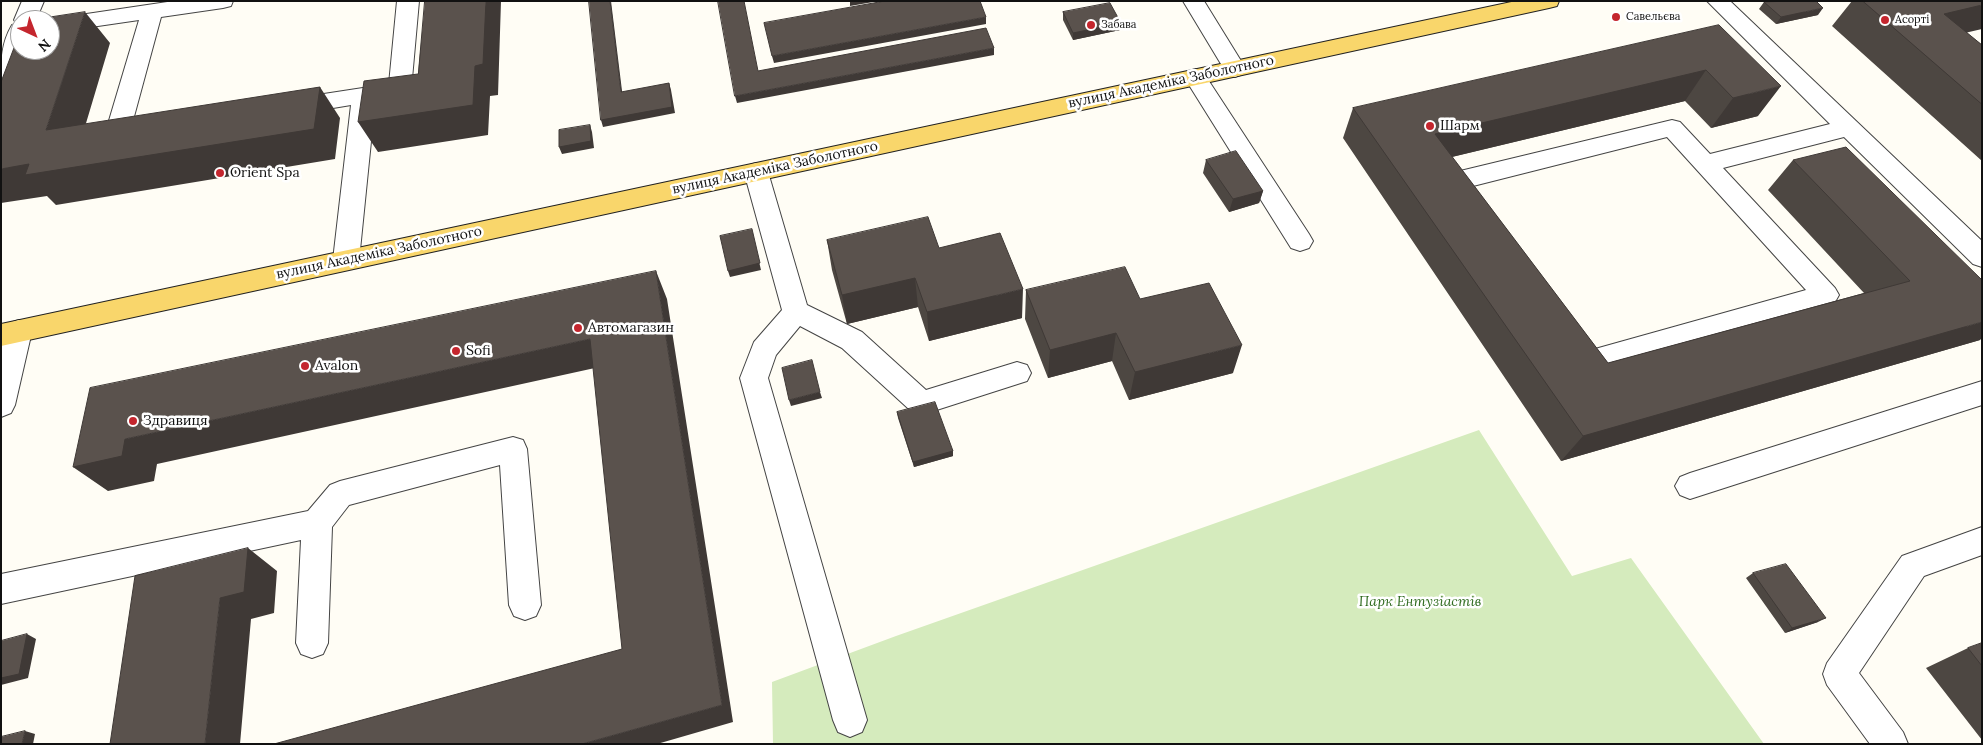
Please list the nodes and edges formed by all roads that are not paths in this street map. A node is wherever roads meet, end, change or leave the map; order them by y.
1 (223, 1) edge
2 (408, 1) edge
3 (1193, 1) edge
4 (1549, 1) edge
5 (1717, 1) edge
6 (152, 11) junction
7 (60, 25) edge
8 (10, 56) edge
9 (1235, 69) junction
10 (1195, 77) junction
11 (1, 80) edge
12 (364, 96) junction
13 (269, 110) edge
14 (155, 128) edge
15 (1848, 128) junction
16 (1705, 164) junction
17 (756, 172) junction
18 (1300, 241) dead end
19 (1982, 257) edge
20 (346, 260) junction
21 (796, 312) junction
22 (10, 333) edge
23 (1017, 373) dead end
24 (1982, 393) edge
25 (1, 405) edge
26 (1690, 486) dead end
27 (317, 523) junction
28 (1982, 541) edge
29 (1, 589) edge
30 (525, 605) dead end
31 (312, 643) dead end
32 (850, 720) dead end
33 (1891, 744) edge

1 - 6 lane
2 - 12 lane
3 - 9 lane
4 - 9 main road, вулиця Академіка Заболотного
5 - 15 lane
6 - 7 lane
6 - 14 lane
8 - 11 lane
9 - 10 main road, вулиця Академіка Заболотного
10 - 17 main road, вулиця Академіка Заболотного
10 - 18 lane
12 - 13 lane
12 - 20 lane
15 - 16 lane
15 - 19 lane
16 - 16 lane
17 - 20 main road, вулиця Академіка Заболотного
17 - 21 lane
20 - 22 main road, вулиця Академіка Заболотного
21 - 23 lane
21 - 32 lane
22 - 25 lane
24 - 26 lane
27 - 29 lane
27 - 30 lane
27 - 31 lane
28 - 33 lane

